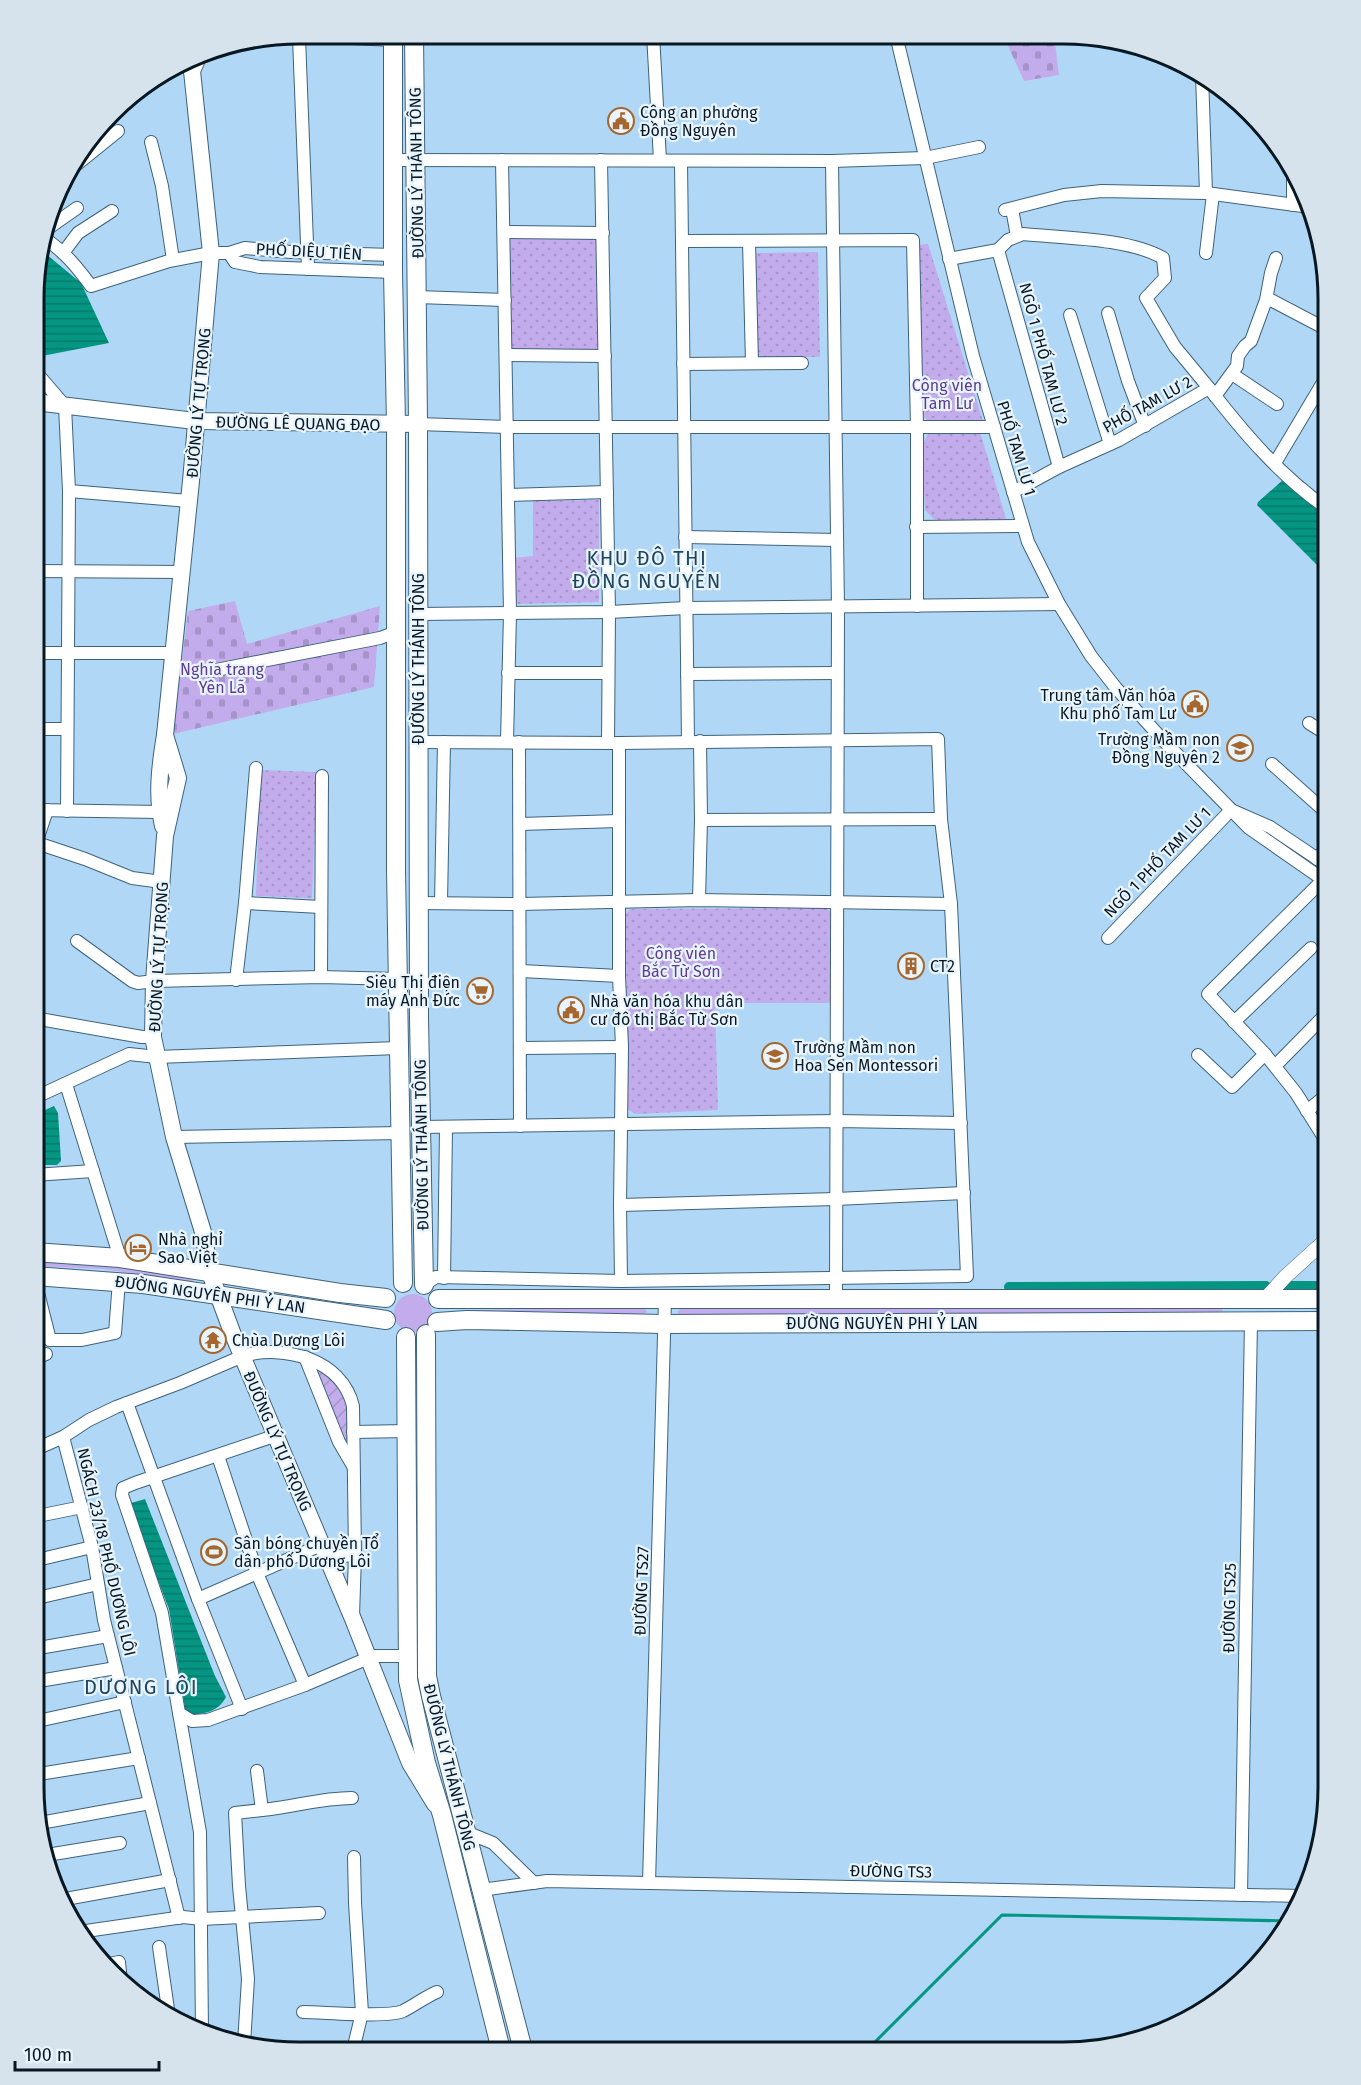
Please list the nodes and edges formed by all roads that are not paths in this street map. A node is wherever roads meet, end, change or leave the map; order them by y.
1 (298, 44) edge
2 (393, 44) edge
3 (414, 44) edge
4 (654, 44) edge
5 (899, 44) edge
6 (190, 68) edge
7 (1203, 85) edge
8 (118, 131) dead end
9 (151, 142) dead end
10 (979, 147) dead end
11 (86, 157) edge
12 (925, 158) junction
13 (416, 159) junction
14 (394, 160) junction
15 (502, 160) junction
16 (601, 160) junction
17 (660, 160) junction
18 (681, 160) junction
19 (832, 161) junction
20 (1293, 190) edge
21 (1209, 194) junction
22 (1293, 205) junction
23 (1300, 206) edge
24 (76, 208) dead end
25 (112, 211) dead end
26 (55, 223) edge
27 (504, 232) junction
28 (603, 233) junction
29 (1017, 237) junction
30 (833, 240) junction
31 (682, 241) junction
32 (750, 241) junction
33 (50, 242) edge
34 (998, 250) junction
35 (63, 253) junction
36 (211, 253) junction
37 (229, 253) junction
38 (308, 253) junction
39 (1206, 253) dead end
40 (1276, 258) dead end
41 (949, 259) junction
42 (172, 260) junction
43 (393, 263) junction
44 (308, 269) junction
45 (417, 297) junction
46 (1267, 298) junction
47 (505, 300) junction
48 (1108, 313) dead end
49 (1070, 315) dead end
50 (1318, 325) edge
51 (506, 355) junction
52 (605, 356) junction
53 (752, 363) junction
54 (802, 363) dead end
55 (683, 364) junction
56 (1232, 374) junction
57 (44, 382) edge
58 (1318, 391) edge
59 (1212, 392) junction
60 (44, 403) edge
61 (1276, 404) dead end
62 (65, 406) junction
63 (195, 421) junction
64 (396, 424) junction
65 (418, 424) junction
66 (606, 425) junction
67 (684, 426) junction
68 (1145, 426) junction
69 (507, 427) junction
70 (836, 427) junction
71 (917, 427) junction
72 (994, 428) junction
73 (1110, 444) junction
74 (1275, 463) junction
75 (1059, 467) junction
76 (69, 491) junction
77 (607, 492) junction
78 (1013, 492) junction
79 (508, 495) junction
80 (189, 501) junction
81 (1318, 501) edge
82 (1023, 526) junction
83 (916, 527) junction
84 (685, 537) junction
85 (837, 540) junction
86 (67, 571) junction
87 (44, 572) edge
88 (182, 573) junction
89 (1059, 604) junction
90 (917, 606) junction
91 (686, 608) junction
92 (838, 608) junction
93 (609, 612) junction
94 (510, 613) junction
95 (418, 614) junction
96 (396, 632) junction
97 (44, 652) edge
98 (67, 652) junction
99 (173, 653) junction
100 (211, 671) dead end
101 (508, 673) junction
102 (608, 673) junction
103 (837, 673) junction
104 (687, 674) junction
105 (1309, 723) dead end
106 (44, 729) edge
107 (67, 729) junction
108 (1318, 729) edge
109 (165, 735) junction
110 (837, 740) junction
111 (694, 741) junction
112 (418, 742) junction
113 (444, 742) junction
114 (513, 742) junction
115 (614, 743) junction
116 (1272, 764) dead end
117 (256, 768) dead end
118 (322, 776) dead end
119 (1318, 805) edge
120 (44, 810) edge
121 (1231, 810) junction
122 (67, 811) junction
123 (160, 812) junction
124 (941, 819) junction
125 (619, 820) junction
126 (701, 820) junction
127 (837, 821) junction
128 (520, 824) junction
129 (165, 836) junction
130 (44, 845) edge
131 (1317, 859) edge
132 (1318, 874) edge
133 (162, 882) junction
134 (1318, 889) edge
135 (699, 900) junction
136 (620, 902) junction
137 (245, 903) junction
138 (419, 903) junction
139 (441, 903) junction
140 (520, 904) junction
141 (838, 904) junction
142 (951, 904) junction
143 (321, 907) junction
144 (1108, 938) dead end
145 (77, 941) dead end
146 (1311, 948) dead end
147 (521, 971) junction
148 (619, 976) junction
149 (321, 977) junction
150 (398, 979) junction
151 (236, 980) junction
152 (154, 981) junction
153 (419, 1010) junction
154 (398, 1011) junction
155 (44, 1020) edge
156 (1234, 1022) junction
157 (1318, 1022) edge
158 (153, 1037) junction
159 (622, 1047) junction
160 (398, 1048) junction
161 (521, 1048) junction
162 (1198, 1054) dead end
163 (1265, 1054) junction
164 (157, 1056) junction
165 (1275, 1066) junction
166 (66, 1084) junction
167 (44, 1094) edge
168 (1318, 1102) edge
169 (1307, 1111) junction
170 (837, 1121) junction
171 (961, 1123) junction
172 (621, 1124) junction
173 (520, 1126) junction
174 (420, 1127) junction
175 (446, 1127) junction
176 (1318, 1128) edge
177 (401, 1133) junction
178 (174, 1137) junction
179 (93, 1171) junction
180 (44, 1174) edge
181 (964, 1193) junction
182 (836, 1199) junction
183 (620, 1205) junction
184 (1318, 1247) edge
185 (44, 1253) edge
186 (120, 1258) junction
187 (210, 1272) junction
188 (44, 1277) edge
189 (444, 1278) junction
190 (836, 1278) junction
191 (118, 1281) junction
192 (621, 1281) junction
193 (403, 1283) junction
194 (424, 1285) junction
195 (219, 1295) junction
196 (386, 1299) junction
197 (438, 1299) junction
198 (665, 1299) junction
199 (836, 1299) junction
200 (1265, 1299) junction
201 (1318, 1299) edge
202 (44, 1316) edge
203 (386, 1320) junction
204 (1251, 1321) junction
205 (1318, 1321) edge
206 (664, 1324) junction
207 (431, 1328) junction
208 (406, 1337) junction
209 (243, 1356) junction
210 (305, 1357) junction
211 (127, 1403) junction
212 (406, 1431) junction
213 (353, 1432) junction
214 (277, 1436) junction
215 (63, 1437) junction
216 (44, 1445) edge
217 (218, 1456) junction
218 (354, 1468) junction
219 (154, 1477) junction
220 (82, 1507) junction
221 (44, 1515) edge
222 (92, 1547) junction
223 (324, 1551) junction
224 (355, 1555) junction
225 (44, 1558) edge
226 (257, 1573) junction
227 (98, 1584) junction
228 (44, 1596) edge
229 (198, 1599) junction
230 (353, 1619) junction
231 (108, 1636) junction
232 (44, 1647) edge
233 (406, 1656) junction
234 (368, 1658) junction
235 (116, 1668) junction
236 (44, 1680) edge
237 (305, 1685) junction
238 (125, 1702) junction
239 (242, 1709) junction
240 (179, 1713) junction
241 (44, 1720) edge
242 (139, 1758) junction
243 (257, 1771) dead end
244 (44, 1773) edge
245 (352, 1797) dead end
246 (150, 1803) junction
247 (262, 1810) junction
248 (442, 1815) junction
249 (46, 1822) edge
250 (466, 1832) junction
251 (120, 1843) dead end
252 (52, 1854) edge
253 (354, 1857) dead end
254 (170, 1880) junction
255 (534, 1883) junction
256 (649, 1883) junction
257 (481, 1890) junction
258 (462, 1894) junction
259 (1241, 1895) junction
260 (1292, 1896) edge
261 (70, 1898) edge
262 (319, 1913) dead end
263 (179, 1918) junction
264 (242, 1918) junction
265 (202, 1919) junction
266 (88, 1931) edge
267 (159, 1947) dead end
268 (437, 1992) dead end
269 (167, 2005) edge
270 (303, 2012) dead end
271 (362, 2013) junction
272 (202, 2022) edge
273 (244, 2036) edge
274 (355, 2042) edge
275 (499, 2042) edge
276 (521, 2042) edge

1 - 38 street
2 - 14 main road, ĐƯỜNG LÝ THÁNH TÔNG
3 - 13 main road, ĐƯỜNG LÝ THÁNH TÔNG
4 - 17 street
5 - 12 street, PHỐ TAM LƯ 1
6 - 36 main road, ĐƯỜNG LÝ TỰ TRỌNG
7 - 21 street
8 - 11 street
9 - 42 street
10 - 12 street
12 - 19 street
12 - 41 street, PHỐ TAM LƯ 1
13 - 14 street
13 - 15 street
13 - 45 main road, ĐƯỜNG LÝ THÁNH TÔNG
14 - 43 main road, ĐƯỜNG LÝ THÁNH TÔNG
15 - 16 street
15 - 27 street
16 - 17 street
16 - 28 street
17 - 18 street
18 - 19 street
18 - 31 street
19 - 30 street
20 - 22 street
21 - 22 street
21 - 29 street
21 - 39 street
22 - 23 street
24 - 26 street
25 - 35 street
27 - 28 street
27 - 47 street
28 - 52 street
29 - 34 street
29 - 59 street
30 - 32 street
30 - 70 street
30 - 71 street
31 - 32 street
31 - 55 street
32 - 53 street
33 - 35 street, PHỐ DIỆU TIÊN
34 - 41 street
34 - 75 street, NGÕ 1 PHỐ TAM LƯ 2
35 - 42 street, PHỐ DIỆU TIÊN
36 - 37 street, PHỐ DIỆU TIÊN
36 - 42 street, PHỐ DIỆU TIÊN
36 - 63 main road, ĐƯỜNG LÝ TỰ TRỌNG
37 - 38 street, PHỐ DIỆU TIÊN
37 - 44 street, PHỐ DIỆU TIÊN
38 - 43 street, PHỐ DIỆU TIÊN
38 - 44 street
40 - 46 street
41 - 72 street, PHỐ TAM LƯ 1
43 - 44 street, PHỐ DIỆU TIÊN
43 - 64 main road, ĐƯỜNG LÝ THÁNH TÔNG
45 - 47 street
45 - 65 main road, ĐƯỜNG LÝ THÁNH TÔNG
46 - 50 street
46 - 56 street
47 - 51 street
48 - 68 street
49 - 73 street
51 - 52 street
51 - 69 street
52 - 66 street
53 - 54 street
53 - 55 street
55 - 67 street
56 - 59 street
56 - 61 street
57 - 62 street
58 - 74 street
59 - 68 street, PHỐ TAM LƯ 2
59 - 74 street, PHỐ TAM LƯ 2
60 - 62 main road, ĐƯỜNG LÊ QUANG ĐẠO
62 - 63 main road, ĐƯỜNG LÊ QUANG ĐẠO
62 - 76 street
63 - 64 main road, ĐƯỜNG LÊ QUANG ĐẠO
63 - 80 main road, ĐƯỜNG LÝ TỰ TRỌNG
64 - 65 main road, ĐƯỜNG LÊ QUANG ĐẠO
64 - 96 main road, ĐƯỜNG LÝ THÁNH TÔNG
65 - 69 street
65 - 95 main road, ĐƯỜNG LÝ THÁNH TÔNG
66 - 67 street
66 - 69 street
66 - 77 street
67 - 70 street
67 - 84 street
68 - 73 street, PHỐ TAM LƯ 2
69 - 79 street
70 - 71 street
70 - 85 street
71 - 72 street
71 - 83 street
72 - 78 street, PHỐ TAM LƯ 1
73 - 75 street, PHỐ TAM LƯ 2
74 - 81 street, PHỐ TAM LƯ 2
75 - 78 street, PHỐ TAM LƯ 2
76 - 80 street
76 - 86 street
77 - 79 street
77 - 93 street
78 - 82 street, PHỐ TAM LƯ 1
79 - 94 street
80 - 88 main road, ĐƯỜNG LÝ TỰ TRỌNG
82 - 83 street
82 - 89 street, PHỐ TAM LƯ 1
83 - 90 street
84 - 85 street
84 - 91 street
85 - 92 street
86 - 87 street
86 - 88 street
86 - 98 street
88 - 99 main road, ĐƯỜNG LÝ TỰ TRỌNG
89 - 90 street
89 - 121 street, PHỐ TAM LƯ 1
90 - 92 street
91 - 92 street
91 - 93 street
91 - 104 street
92 - 103 street
93 - 94 street
93 - 102 street
94 - 95 street
94 - 101 street
95 - 112 main road, ĐƯỜNG LÝ THÁNH TÔNG
96 - 100 street
96 - 150 main road, ĐƯỜNG LÝ THÁNH TÔNG
97 - 98 street
98 - 99 street
98 - 107 street
99 - 109 main road, ĐƯỜNG LÝ TỰ TRỌNG
101 - 102 street
101 - 114 street
102 - 115 street
103 - 104 street
103 - 110 street
104 - 111 street
105 - 108 street
106 - 107 street
107 - 122 street
109 - 123 main road, ĐƯỜNG LÝ TỰ TRỌNG
109 - 129 main road, ĐƯỜNG LÝ TỰ TRỌNG
110 - 111 street
110 - 124 street
110 - 127 street
111 - 115 street
111 - 126 street
112 - 113 street
112 - 138 main road, ĐƯỜNG LÝ THÁNH TÔNG
113 - 114 street
113 - 139 street
114 - 115 street
114 - 128 street
115 - 125 street
116 - 119 street
117 - 137 street
118 - 143 street
120 - 122 street
121 - 131 street, PHỐ TAM LƯ 1
121 - 132 street, PHỐ TAM LƯ 1
121 - 144 street, NGÕ 1 PHỐ TAM LƯ 1
122 - 123 street
123 - 129 main road, ĐƯỜNG LÝ TỰ TRỌNG
124 - 127 street
124 - 142 street
125 - 128 street
125 - 136 street
126 - 127 street
126 - 135 street
127 - 141 street
128 - 140 street
129 - 133 main road, ĐƯỜNG LÝ TỰ TRỌNG
130 - 133 street
133 - 152 main road, ĐƯỜNG LÝ TỰ TRỌNG
134 - 156 street
135 - 136 street
135 - 141 street
136 - 140 street
136 - 148 street
137 - 143 street
137 - 151 street
138 - 139 street
138 - 153 main road, ĐƯỜNG LÝ THÁNH TÔNG
139 - 140 street
140 - 147 street
141 - 142 street
141 - 170 street
142 - 171 street
143 - 149 street
145 - 152 street
146 - 156 street
147 - 148 street
147 - 161 street
148 - 159 street
149 - 150 street
149 - 151 street
150 - 154 main road, ĐƯỜNG LÝ THÁNH TÔNG
151 - 152 street
152 - 158 main road, ĐƯỜNG LÝ TỰ TRỌNG
153 - 154 main road
153 - 174 main road, ĐƯỜNG LÝ THÁNH TÔNG
154 - 160 main road, ĐƯỜNG LÝ THÁNH TÔNG
155 - 158 street
156 - 163 street
157 - 165 street
158 - 164 main road, ĐƯỜNG LÝ TỰ TRỌNG
159 - 161 street
159 - 172 street
160 - 164 street
160 - 177 main road, ĐƯỜNG LÝ THÁNH TÔNG
161 - 173 street
162 - 163 street
163 - 165 street
164 - 166 street
164 - 178 main road, ĐƯỜNG LÝ TỰ TRỌNG
165 - 169 street
166 - 167 street
166 - 179 street
168 - 169 street
169 - 176 street
170 - 171 street
170 - 172 street
170 - 182 street
171 - 181 street
172 - 173 street
172 - 183 street
173 - 175 street
174 - 175 street
174 - 194 main road, ĐƯỜNG LÝ THÁNH TÔNG
175 - 189 street
177 - 178 street
177 - 193 main road, ĐƯỜNG LÝ THÁNH TÔNG
178 - 187 main road, ĐƯỜNG LÝ TỰ TRỌNG
179 - 180 street
179 - 186 street
181 - 182 street
181 - 190 street
182 - 183 street
182 - 190 street
183 - 192 street
184 - 200 street
185 - 186 main road, ĐƯỜNG NGUYÊN PHI Ỷ LAN
186 - 187 main road, ĐƯỜNG NGUYÊN PHI Ỷ LAN
187 - 195 main road, ĐƯỜNG LÝ TỰ TRỌNG
187 - 196 main road, ĐƯỜNG NGUYÊN PHI Ỷ LAN
188 - 191 main road, ĐƯỜNG NGUYÊN PHI Ỷ LAN
189 - 192 street
189 - 194 street
190 - 192 street
190 - 199 street
191 - 195 main road, ĐƯỜNG NGUYÊN PHI Ỷ LAN
191 - 202 street
193 - 194 main road
193 - 196 main road
194 - 197 main road
195 - 203 main road, ĐƯỜNG NGUYÊN PHI Ỷ LAN
195 - 209 main road, ĐƯỜNG LÝ TỰ TRỌNG
196 - 203 main road
197 - 198 main road, ĐƯỜNG NGUYÊN PHI Ỷ LAN
197 - 207 main road
198 - 199 main road, ĐƯỜNG NGUYÊN PHI Ỷ LAN
198 - 206 street, ĐƯỜNG TS27
199 - 200 main road, ĐƯỜNG NGUYÊN PHI Ỷ LAN
200 - 201 main road, ĐƯỜNG NGUYÊN PHI Ỷ LAN
200 - 204 main road
203 - 208 main road
204 - 205 main road, ĐƯỜNG NGUYÊN PHI Ỷ LAN
204 - 206 main road, ĐƯỜNG NGUYÊN PHI Ỷ LAN
204 - 259 street, ĐƯỜNG TS25
206 - 207 main road, ĐƯỜNG NGUYÊN PHI Ỷ LAN
206 - 256 street, ĐƯỜNG TS27
207 - 208 main road
207 - 250 main road, ĐƯỜNG LÝ THÁNH TÔNG
208 - 212 main road, ĐƯỜNG LÝ THÁNH TÔNG
209 - 210 street
209 - 211 street
209 - 214 main road, ĐƯỜNG LÝ TỰ TRỌNG
210 - 213 street
210 - 218 street
211 - 215 street
211 - 219 street
212 - 213 street
212 - 233 main road, ĐƯỜNG LÝ THÁNH TÔNG
213 - 218 street
214 - 217 street
214 - 223 main road, ĐƯỜNG LÝ TỰ TRỌNG
215 - 216 street
215 - 220 street, NGÁCH 23/18 PHỐ DƯƠNG LÔI
217 - 219 street
217 - 226 street
218 - 224 street
219 - 229 street
219 - 240 street
220 - 221 street
220 - 222 street, NGÁCH 23/18 PHỐ DƯƠNG LÔI
222 - 225 street
222 - 227 street, NGÁCH 23/18 PHỐ DƯƠNG LÔI
223 - 224 street
223 - 226 street
223 - 230 main road, ĐƯỜNG LÝ TỰ TRỌNG
224 - 230 street
226 - 229 street
226 - 237 street
227 - 228 street
227 - 231 street, NGÁCH 23/18 PHỐ DƯƠNG LÔI
229 - 239 street
230 - 234 main road, ĐƯỜNG LÝ TỰ TRỌNG
231 - 232 street
231 - 235 street, NGÁCH 23/18 PHỐ DƯƠNG LÔI
233 - 234 street
233 - 248 main road, ĐƯỜNG LÝ THÁNH TÔNG
234 - 237 street
234 - 248 main road, ĐƯỜNG LÝ TỰ TRỌNG
235 - 236 street
235 - 238 street, NGÁCH 23/18 PHỐ DƯƠNG LÔI
237 - 239 street
238 - 241 street
238 - 242 street, NGÁCH 23/18 PHỐ DƯƠNG LÔI
239 - 240 street
240 - 265 street
242 - 244 street
242 - 246 street, NGÁCH 23/18 PHỐ DƯƠNG LÔI
243 - 247 street
245 - 247 street
246 - 249 street
246 - 254 street, NGÁCH 23/18 PHỐ DƯƠNG LÔI
247 - 264 street
248 - 258 main road, ĐƯỜNG LÝ THÁNH TÔNG
250 - 255 street
250 - 257 main road, ĐƯỜNG LÝ THÁNH TÔNG
251 - 252 street
253 - 271 street
254 - 261 street
254 - 263 street, NGÁCH 23/18 PHỐ DƯƠNG LÔI
255 - 256 street, ĐƯỜNG TS3
255 - 257 street, ĐƯỜNG TS3
256 - 259 street, ĐƯỜNG TS3
257 - 258 main road
257 - 276 main road, ĐƯỜNG LÝ THÁNH TÔNG
258 - 275 main road, ĐƯỜNG LÝ THÁNH TÔNG
259 - 260 street, ĐƯỜNG TS3
262 - 264 street
263 - 265 street
263 - 266 street
264 - 265 street
264 - 273 street
265 - 272 street
267 - 269 street
268 - 271 street
270 - 271 street
271 - 274 street

